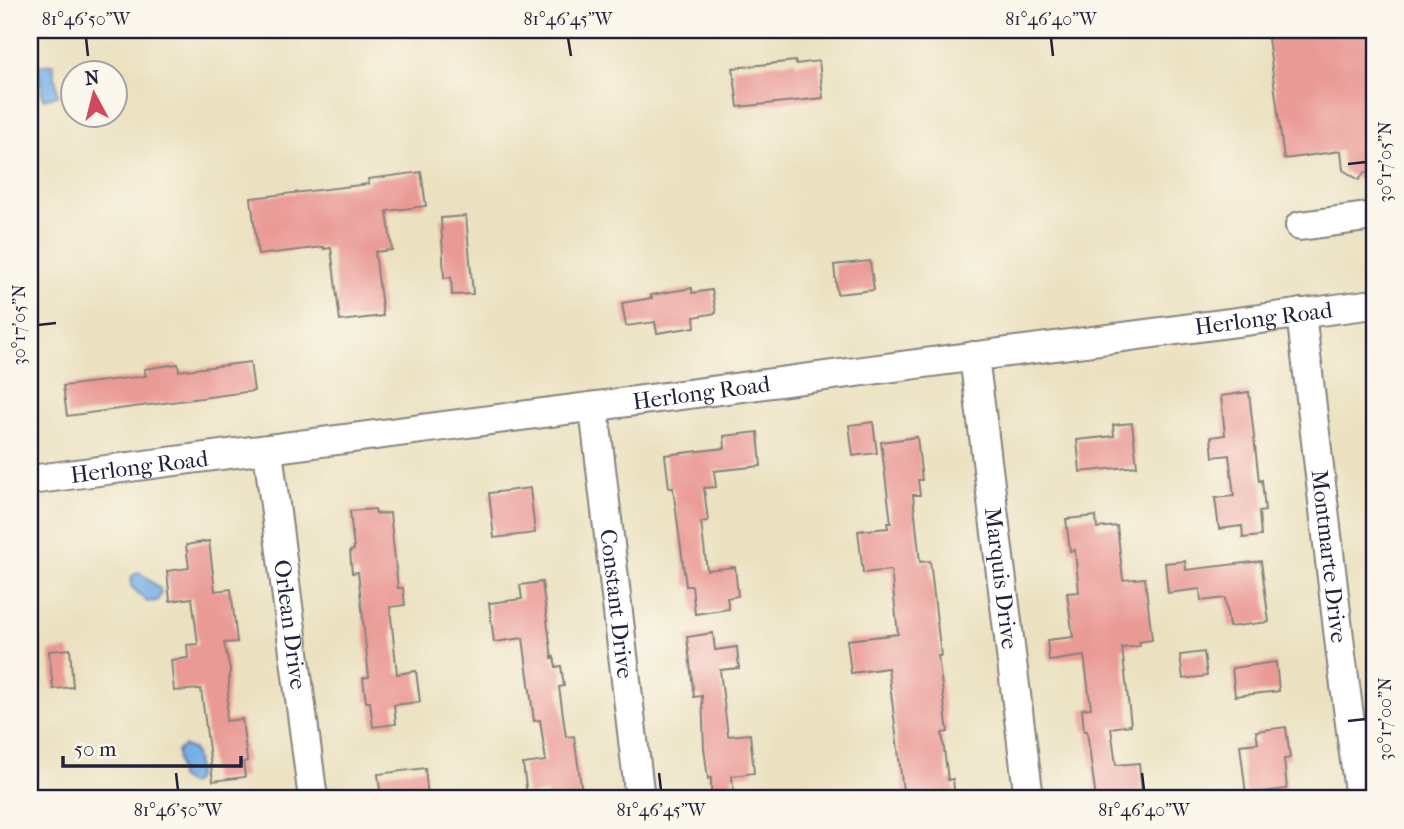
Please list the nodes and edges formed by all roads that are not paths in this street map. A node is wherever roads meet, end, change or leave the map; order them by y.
1 (1374, 216) edge
2 (1300, 226) dead end
3 (1374, 304) edge
4 (1301, 313) junction
5 (974, 356) junction
6 (594, 409) junction
7 (268, 451) junction
8 (30, 480) edge
9 (313, 799) edge
10 (640, 799) edge
11 (1029, 799) edge
12 (1360, 799) edge

1 - 2 street
3 - 4 street, Herlong Road
4 - 5 street, Herlong Road
4 - 12 street, Montmarte Drive
5 - 6 street, Herlong Road
5 - 11 street, Marquis Drive
6 - 7 street, Herlong Road
6 - 10 street, Constant Drive
7 - 8 street, Herlong Road
7 - 9 street, Orlean Drive

